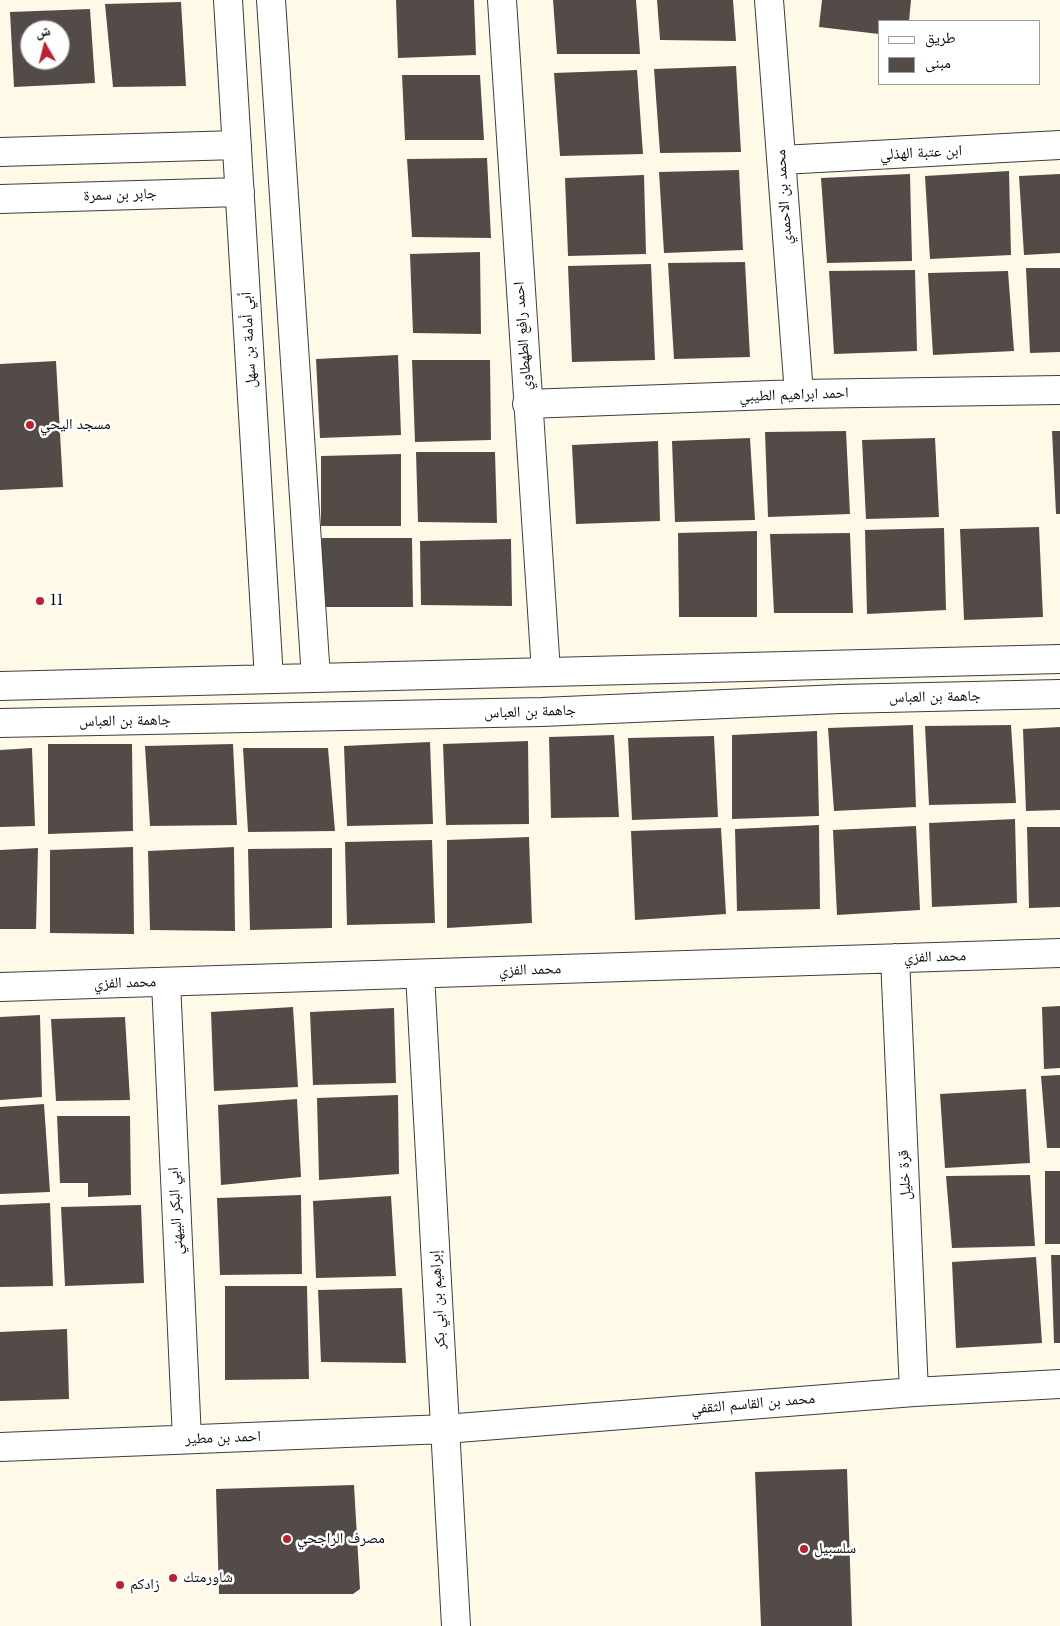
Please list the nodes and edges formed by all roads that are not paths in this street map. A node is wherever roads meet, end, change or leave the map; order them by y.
1 (228, 0) edge
2 (271, 0) edge
3 (502, 0) edge
4 (769, 0) edge
5 (237, 145) junction
6 (1060, 145) edge
7 (0, 152) edge
8 (782, 160) junction
9 (240, 192) junction
10 (0, 199) edge
11 (1060, 390) edge
12 (799, 394) junction
13 (527, 404) junction
14 (1060, 659) edge
15 (546, 672) junction
16 (316, 678) junction
17 (269, 679) junction
18 (0, 686) edge
19 (1060, 694) edge
20 (0, 723) edge
21 (1060, 953) edge
22 (895, 958) junction
23 (420, 974) junction
24 (166, 982) junction
25 (0, 988) edge
26 (1060, 1384) edge
27 (914, 1392) junction
28 (446, 1429) junction
29 (187, 1439) junction
30 (0, 1447) edge
31 (456, 1626) edge

1 - 5 street, أبي أمامة بن سهل
2 - 16 street
3 - 13 street, احمد رافع الطهطاوي
4 - 8 street, محمد بن الاحمدي
5 - 7 street
5 - 9 street, أبي أمامة بن سهل
6 - 8 street, ابن عتبة الهذلي
8 - 12 street, محمد بن الاحمدي
9 - 10 street, جابر بن سمرة
9 - 17 street, أبي أمامة بن سهل
11 - 12 street, احمد ابراهيم الطيبي
12 - 13 street, احمد ابراهيم الطيبي
13 - 15 street, احمد رافع الطهطاوي
14 - 15 street
15 - 16 street
16 - 17 street
17 - 18 street
19 - 20 street, جاهمة بن العباس
21 - 22 street, محمد الفزي
22 - 23 street, محمد الفزي
22 - 27 street, قرة خليل
23 - 24 street, محمد الفزي
23 - 28 street, إبراهيم بن ابي بكر
24 - 25 street, محمد الفزي
24 - 29 street, ابي البكر البيهني
26 - 27 street, محمد بن القاسم الثقفي
27 - 28 street, محمد بن القاسم الثقفي
28 - 29 street, احمد بن مطير
28 - 31 street, إبراهيم بن ابي بكر
29 - 30 street, احمد بن مطير

